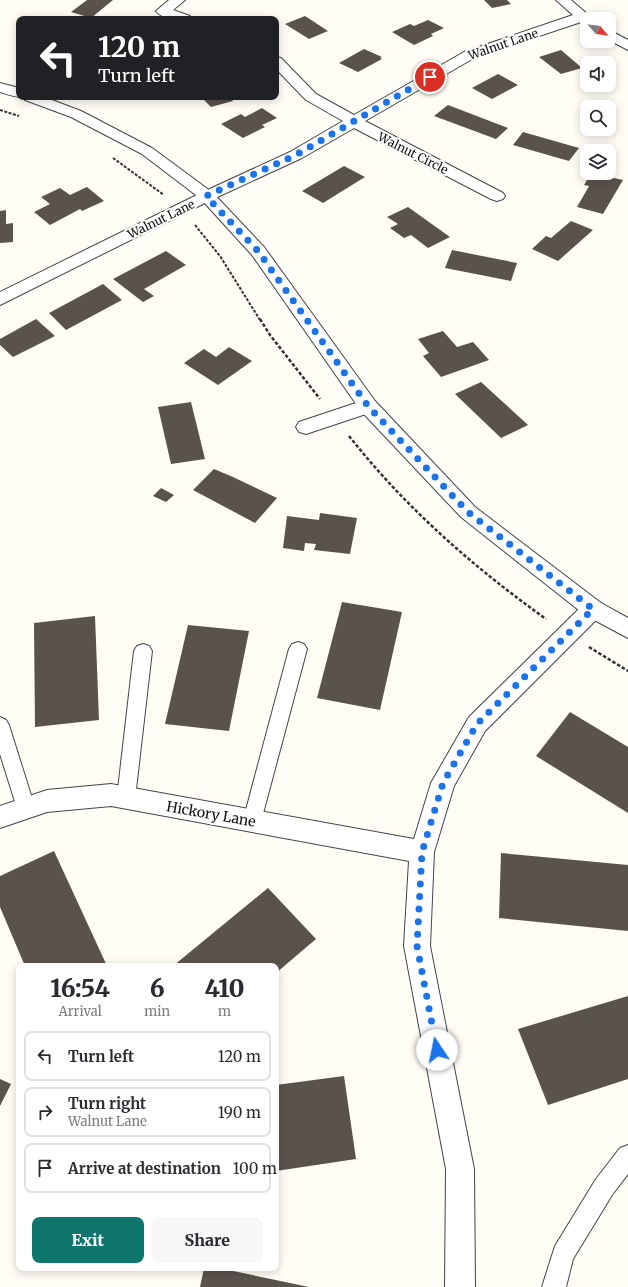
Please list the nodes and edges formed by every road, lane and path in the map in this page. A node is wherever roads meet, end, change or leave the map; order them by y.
1 (178, 0) edge
2 (563, 0) edge
3 (580, 15) edge
4 (176, 16) edge
5 (580, 21) edge
6 (616, 38) edge
7 (628, 46) edge
8 (279, 64) edge
9 (0, 86) edge
10 (16, 92) edge
11 (38, 100) edge
12 (0, 110) edge
13 (23, 117) dead end
14 (354, 122) junction
15 (110, 156) dead end
16 (206, 196) junction
17 (497, 196) dead end
18 (180, 210) junction
19 (0, 299) edge
20 (368, 406) junction
21 (335, 418) junction
22 (306, 427) dead end
23 (593, 609) junction
24 (628, 629) edge
25 (568, 634) junction
26 (298, 649) dead end
27 (143, 651) dead end
28 (628, 671) edge
29 (0, 725) edge
30 (126, 798) junction
31 (26, 808) junction
32 (0, 817) edge
33 (252, 821) junction
34 (422, 852) junction
35 (628, 1156) edge
36 (460, 1287) edge
37 (554, 1287) edge

1 - 4 street
2 - 3 street
5 - 14 street, Walnut Lane
6 - 7 street
8 - 14 street, Walnut Circle
9 - 10 street
11 - 16 street
12 - 13 path
14 - 16 street, Walnut Lane
14 - 17 street, Walnut Circle
15 - 18 path
16 - 18 street, Walnut Lane
16 - 20 street
18 - 19 street, Walnut Lane
18 - 21 path
20 - 21 street
20 - 23 street
21 - 22 street
21 - 25 path
23 - 24 street
23 - 25 street
25 - 28 path
25 - 34 street
26 - 33 lane
27 - 30 lane
29 - 31 lane
30 - 31 street, Hickory Lane
30 - 33 street, Hickory Lane
31 - 32 street, Hickory Lane
33 - 34 street, Hickory Lane
34 - 36 street
35 - 37 lane

